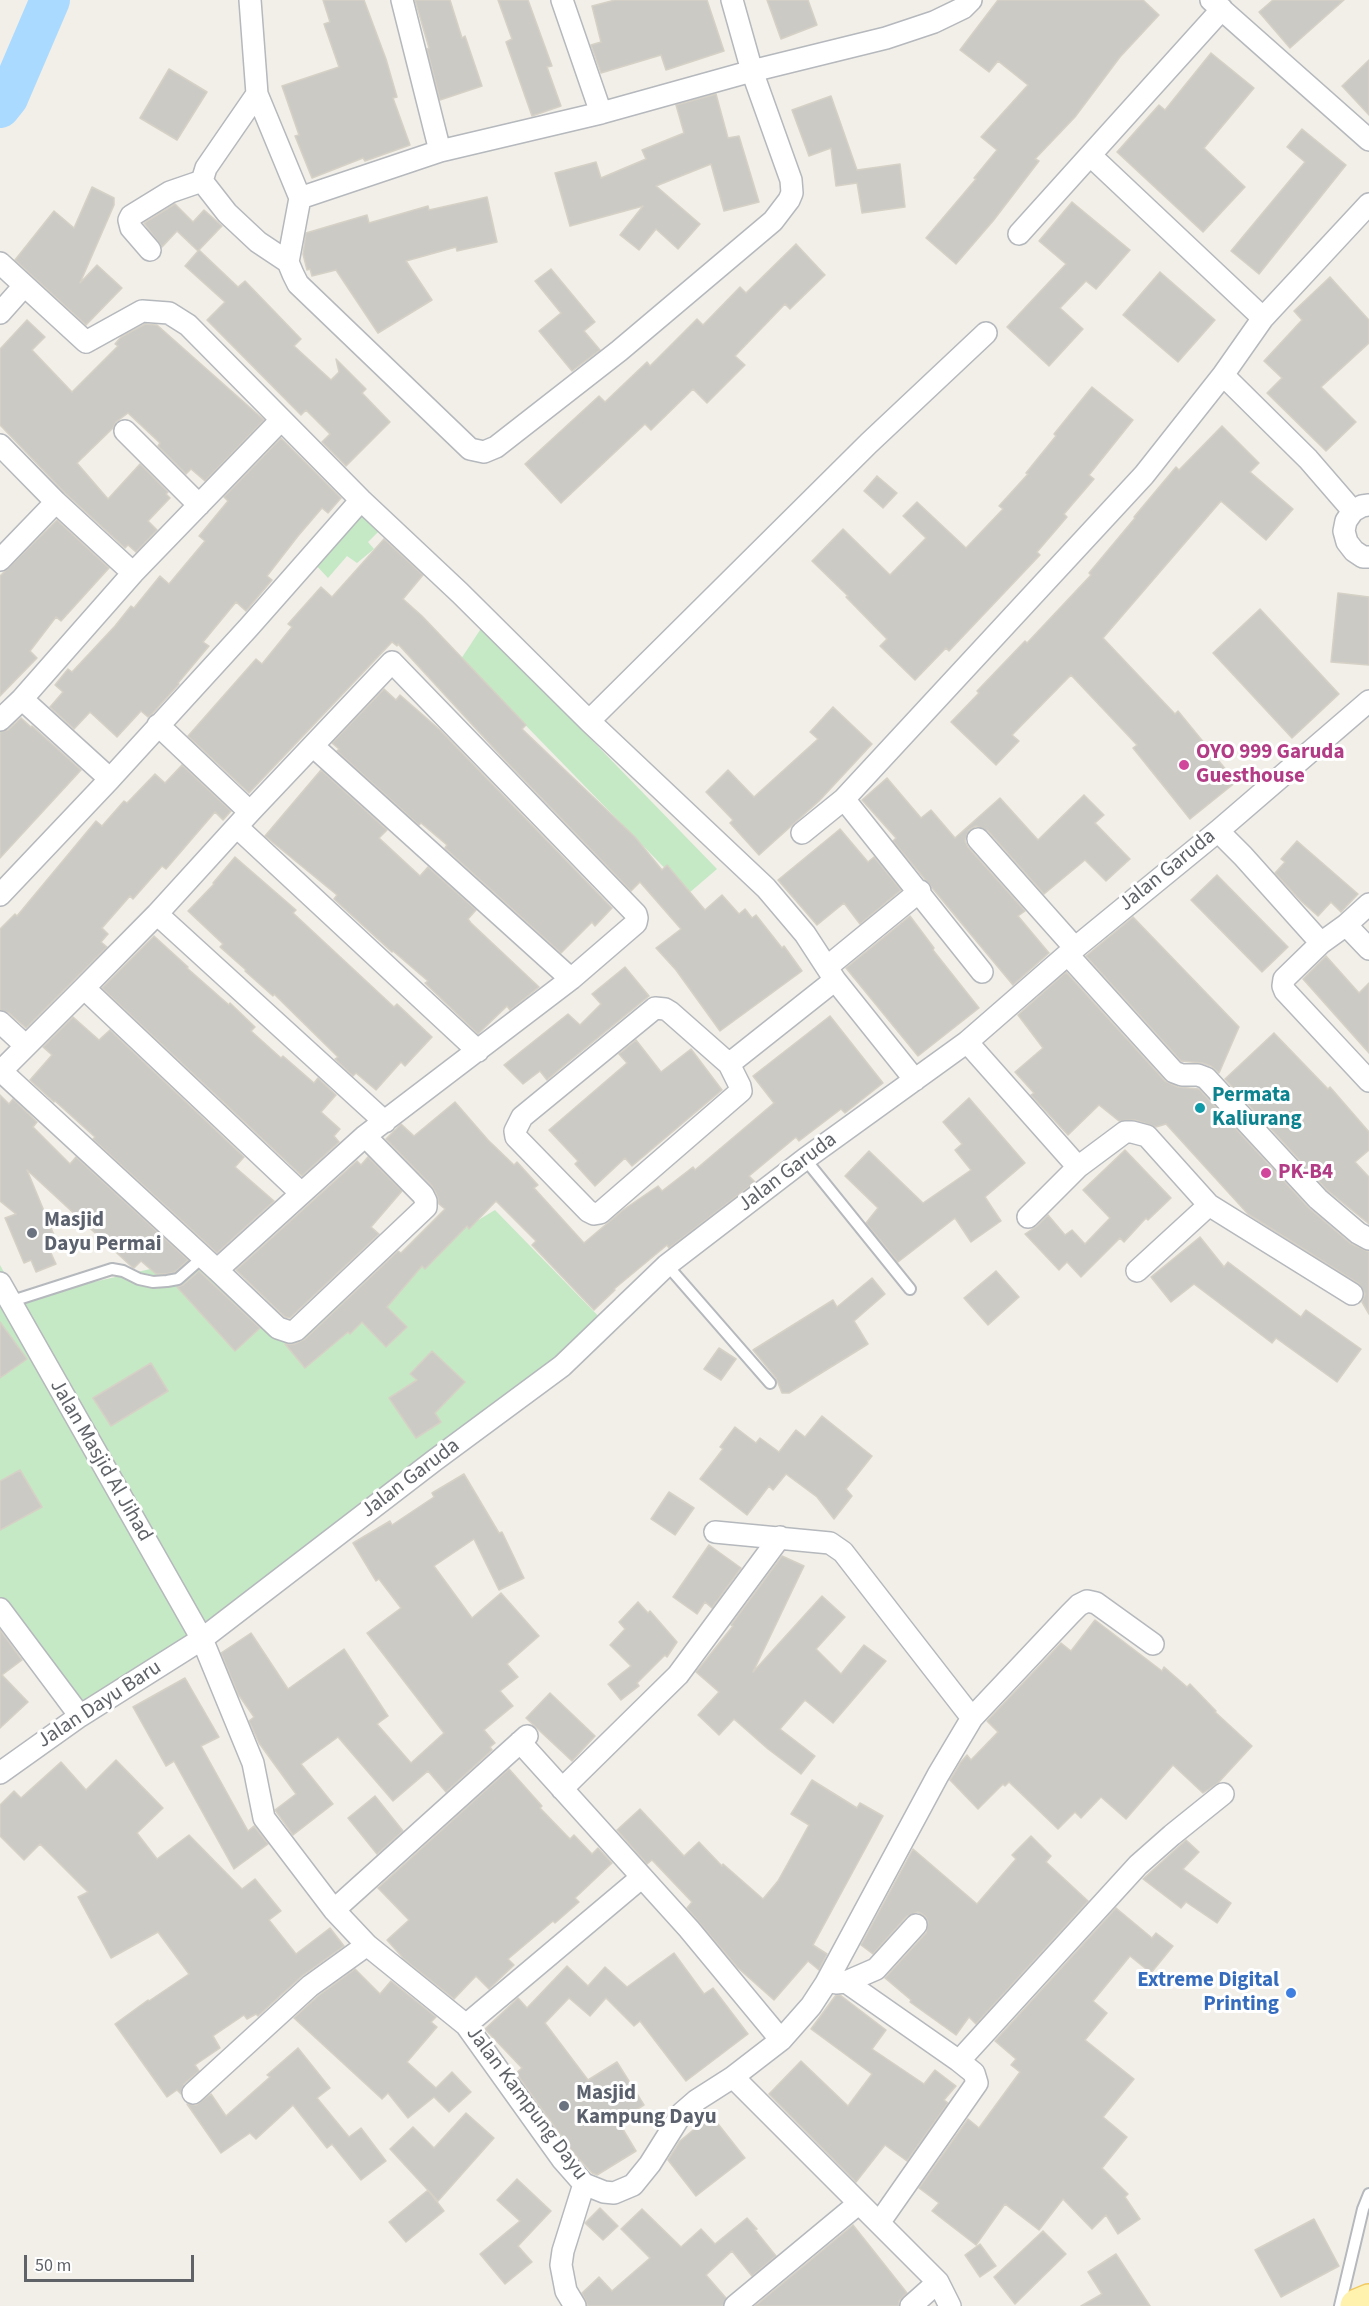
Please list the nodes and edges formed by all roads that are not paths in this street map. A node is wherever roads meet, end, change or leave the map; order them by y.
1 (250, 0) edge
2 (402, 0) edge
3 (562, 0) edge
4 (732, 0) edge
5 (971, 0) edge
6 (1217, 5) edge
7 (752, 71) junction
8 (257, 94) junction
9 (601, 113) junction
10 (1369, 140) edge
11 (440, 151) junction
12 (1090, 156) junction
13 (202, 181) junction
14 (300, 198) junction
15 (1369, 204) edge
16 (1018, 234) dead end
17 (150, 250) dead end
18 (288, 262) junction
19 (0, 263) edge
20 (24, 286) junction
21 (0, 313) edge
22 (1263, 318) junction
23 (986, 333) dead end
24 (1223, 375) junction
25 (281, 420) junction
26 (125, 431) dead end
27 (0, 445) edge
28 (361, 500) junction
29 (56, 502) junction
30 (199, 505) junction
31 (1361, 508) edge
32 (1369, 557) edge
33 (0, 560) edge
34 (133, 573) junction
35 (22, 699) junction
36 (1369, 701) edge
37 (0, 720) edge
38 (589, 721) junction
39 (158, 725) junction
40 (314, 746) junction
41 (110, 779) junction
42 (844, 799) junction
43 (243, 819) junction
44 (1218, 831) junction
45 (801, 833) dead end
46 (978, 839) dead end
47 (920, 891) junction
48 (0, 895) edge
49 (1369, 904) edge
50 (157, 914) junction
51 (1346, 925) junction
52 (1321, 943) junction
53 (1369, 949) edge
54 (1072, 951) junction
55 (982, 972) dead end
56 (831, 974) junction
57 (571, 979) junction
58 (84, 988) junction
59 (0, 1022) edge
60 (967, 1041) junction
61 (26, 1046) junction
62 (478, 1051) junction
63 (729, 1064) junction
64 (1, 1071) edge
65 (915, 1080) junction
66 (1369, 1081) edge
67 (385, 1122) junction
68 (364, 1136) junction
69 (805, 1159) junction
70 (1078, 1167) junction
71 (301, 1194) junction
72 (1209, 1205) junction
73 (1028, 1216) dead end
74 (1369, 1239) edge
75 (210, 1264) junction
76 (667, 1265) junction
77 (1137, 1271) dead end
78 (0, 1282) edge
79 (909, 1289) dead end
80 (1352, 1294) dead end
81 (5, 1304) edge
82 (770, 1383) dead end
83 (715, 1532) dead end
84 (780, 1537) junction
85 (0, 1609) edge
86 (202, 1639) junction
87 (1153, 1644) dead end
88 (80, 1716) junction
89 (972, 1718) junction
90 (0, 1773) edge
91 (562, 1789) junction
92 (1223, 1794) dead end
93 (642, 1877) junction
94 (334, 1910) junction
95 (916, 1925) dead end
96 (368, 1945) junction
97 (836, 1983) junction
98 (466, 2025) junction
99 (781, 2040) junction
100 (958, 2061) junction
101 (733, 2077) junction
102 (194, 2093) dead end
103 (584, 2184) junction
104 (1369, 2194) edge
105 (858, 2204) junction
106 (879, 2223) junction
107 (938, 2282) junction
108 (1369, 2301) edge
109 (575, 2306) edge
110 (735, 2306) edge
111 (911, 2306) edge
112 (950, 2306) edge
113 (1340, 2306) edge
114 (1357, 2306) edge

1 - 8 street
2 - 11 street
3 - 9 street
4 - 7 street
5 - 7 street
6 - 10 street
6 - 12 street
7 - 9 street
7 - 18 street
8 - 13 street
8 - 14 street
9 - 11 street
11 - 14 street
12 - 16 street
12 - 22 street
13 - 17 street
13 - 18 street
14 - 18 street
15 - 22 street
19 - 20 street
20 - 21 street
20 - 25 street
22 - 24 street
23 - 38 street
24 - 31 street
24 - 42 street
25 - 28 street
25 - 30 street
26 - 30 street
27 - 29 street
28 - 38 street
28 - 39 street
29 - 33 street
29 - 34 street
30 - 34 street
31 - 32 street
34 - 35 street
35 - 37 street
35 - 41 street
36 - 44 street, Jalan Garuda
38 - 56 street
39 - 41 street
39 - 43 street
40 - 43 street
40 - 57 street
40 - 57 street
41 - 48 street
42 - 45 street
42 - 47 street
43 - 50 street
43 - 62 street
44 - 52 street
44 - 54 street, Jalan Garuda
46 - 54 street
47 - 55 street
47 - 56 street
49 - 51 street
50 - 58 street
50 - 67 street
51 - 52 street
51 - 53 street
52 - 66 street
54 - 60 street, Jalan Garuda
54 - 74 street
56 - 63 street
56 - 65 street
57 - 62 street
58 - 61 street
58 - 71 street
59 - 61 street
60 - 65 street, Jalan Garuda
60 - 70 street
61 - 64 street
62 - 67 street
63 - 63 street
64 - 75 street
65 - 69 street, Jalan Garuda
67 - 68 street
68 - 71 street
68 - 75 street
69 - 76 street, Jalan Garuda
69 - 79 lane
70 - 72 street
70 - 73 street
71 - 75 street
72 - 77 street
72 - 80 street
75 - 81 lane
76 - 82 lane
76 - 86 street, Jalan Garuda
78 - 81 street, Jalan Masjid Al Jihad
81 - 86 street, Jalan Masjid Al Jihad
83 - 84 street
84 - 89 street
84 - 91 street
85 - 88 street
86 - 88 street, Jalan Dayu Baru
86 - 94 street, Jalan Kampung Dayu
87 - 89 street, Jalan Kampung Dayu
88 - 90 street, Jalan Dayu Baru
89 - 97 street, Jalan Kampung Dayu
91 - 93 street
91 - 94 street
92 - 100 street
93 - 98 street
93 - 99 street
94 - 96 street, Jalan Kampung Dayu
95 - 97 street
96 - 98 street, Jalan Kampung Dayu
96 - 102 street
97 - 99 street, Jalan Kampung Dayu
97 - 100 street
98 - 103 street, Jalan Kampung Dayu
99 - 101 street, Jalan Kampung Dayu
100 - 106 street
101 - 103 street, Jalan Kampung Dayu
101 - 105 street
103 - 109 street
104 - 113 lane
105 - 106 street
105 - 110 street
106 - 107 street
107 - 111 street
107 - 112 street
108 - 114 main road

